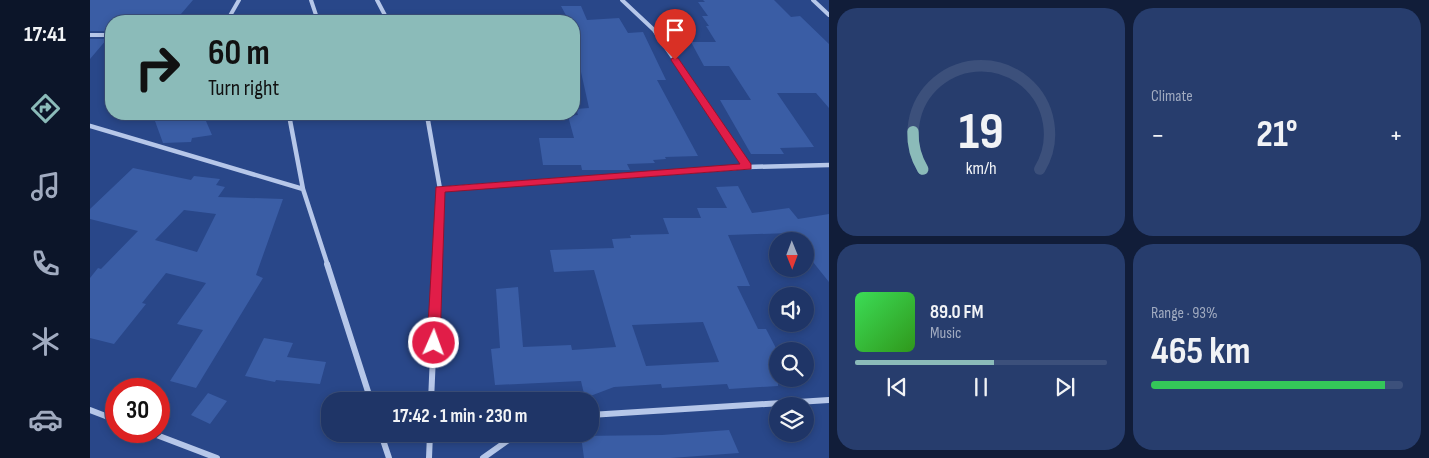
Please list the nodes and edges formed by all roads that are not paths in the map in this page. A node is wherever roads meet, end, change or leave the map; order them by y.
1 (239, 0) edge
2 (311, 0) edge
3 (377, 0) edge
4 (622, 0) edge
5 (813, 0) edge
6 (231, 15) edge
7 (316, 15) edge
8 (385, 15) edge
9 (829, 16) edge
10 (90, 35) edge
11 (105, 35) edge
12 (290, 120) edge
13 (427, 120) edge
14 (90, 126) edge
15 (829, 165) edge
16 (747, 167) junction
17 (303, 189) junction
18 (440, 189) junction
19 (368, 392) edge
20 (431, 392) edge
21 (829, 400) edge
22 (90, 410) edge
23 (599, 414) edge
24 (105, 416) edge
25 (170, 440) edge
26 (384, 442) edge
27 (430, 442) edge
28 (505, 442) edge
29 (217, 458) edge
30 (389, 458) edge
31 (429, 458) edge
32 (483, 458) edge

1 - 6 street
2 - 7 street
3 - 8 street
4 - 16 street
5 - 9 street
10 - 11 street
12 - 17 street
13 - 18 street
14 - 17 street
15 - 16 street
16 - 18 street
17 - 19 street
18 - 20 street
21 - 23 street
22 - 24 street
25 - 29 street
26 - 30 street
27 - 31 street
28 - 32 street

